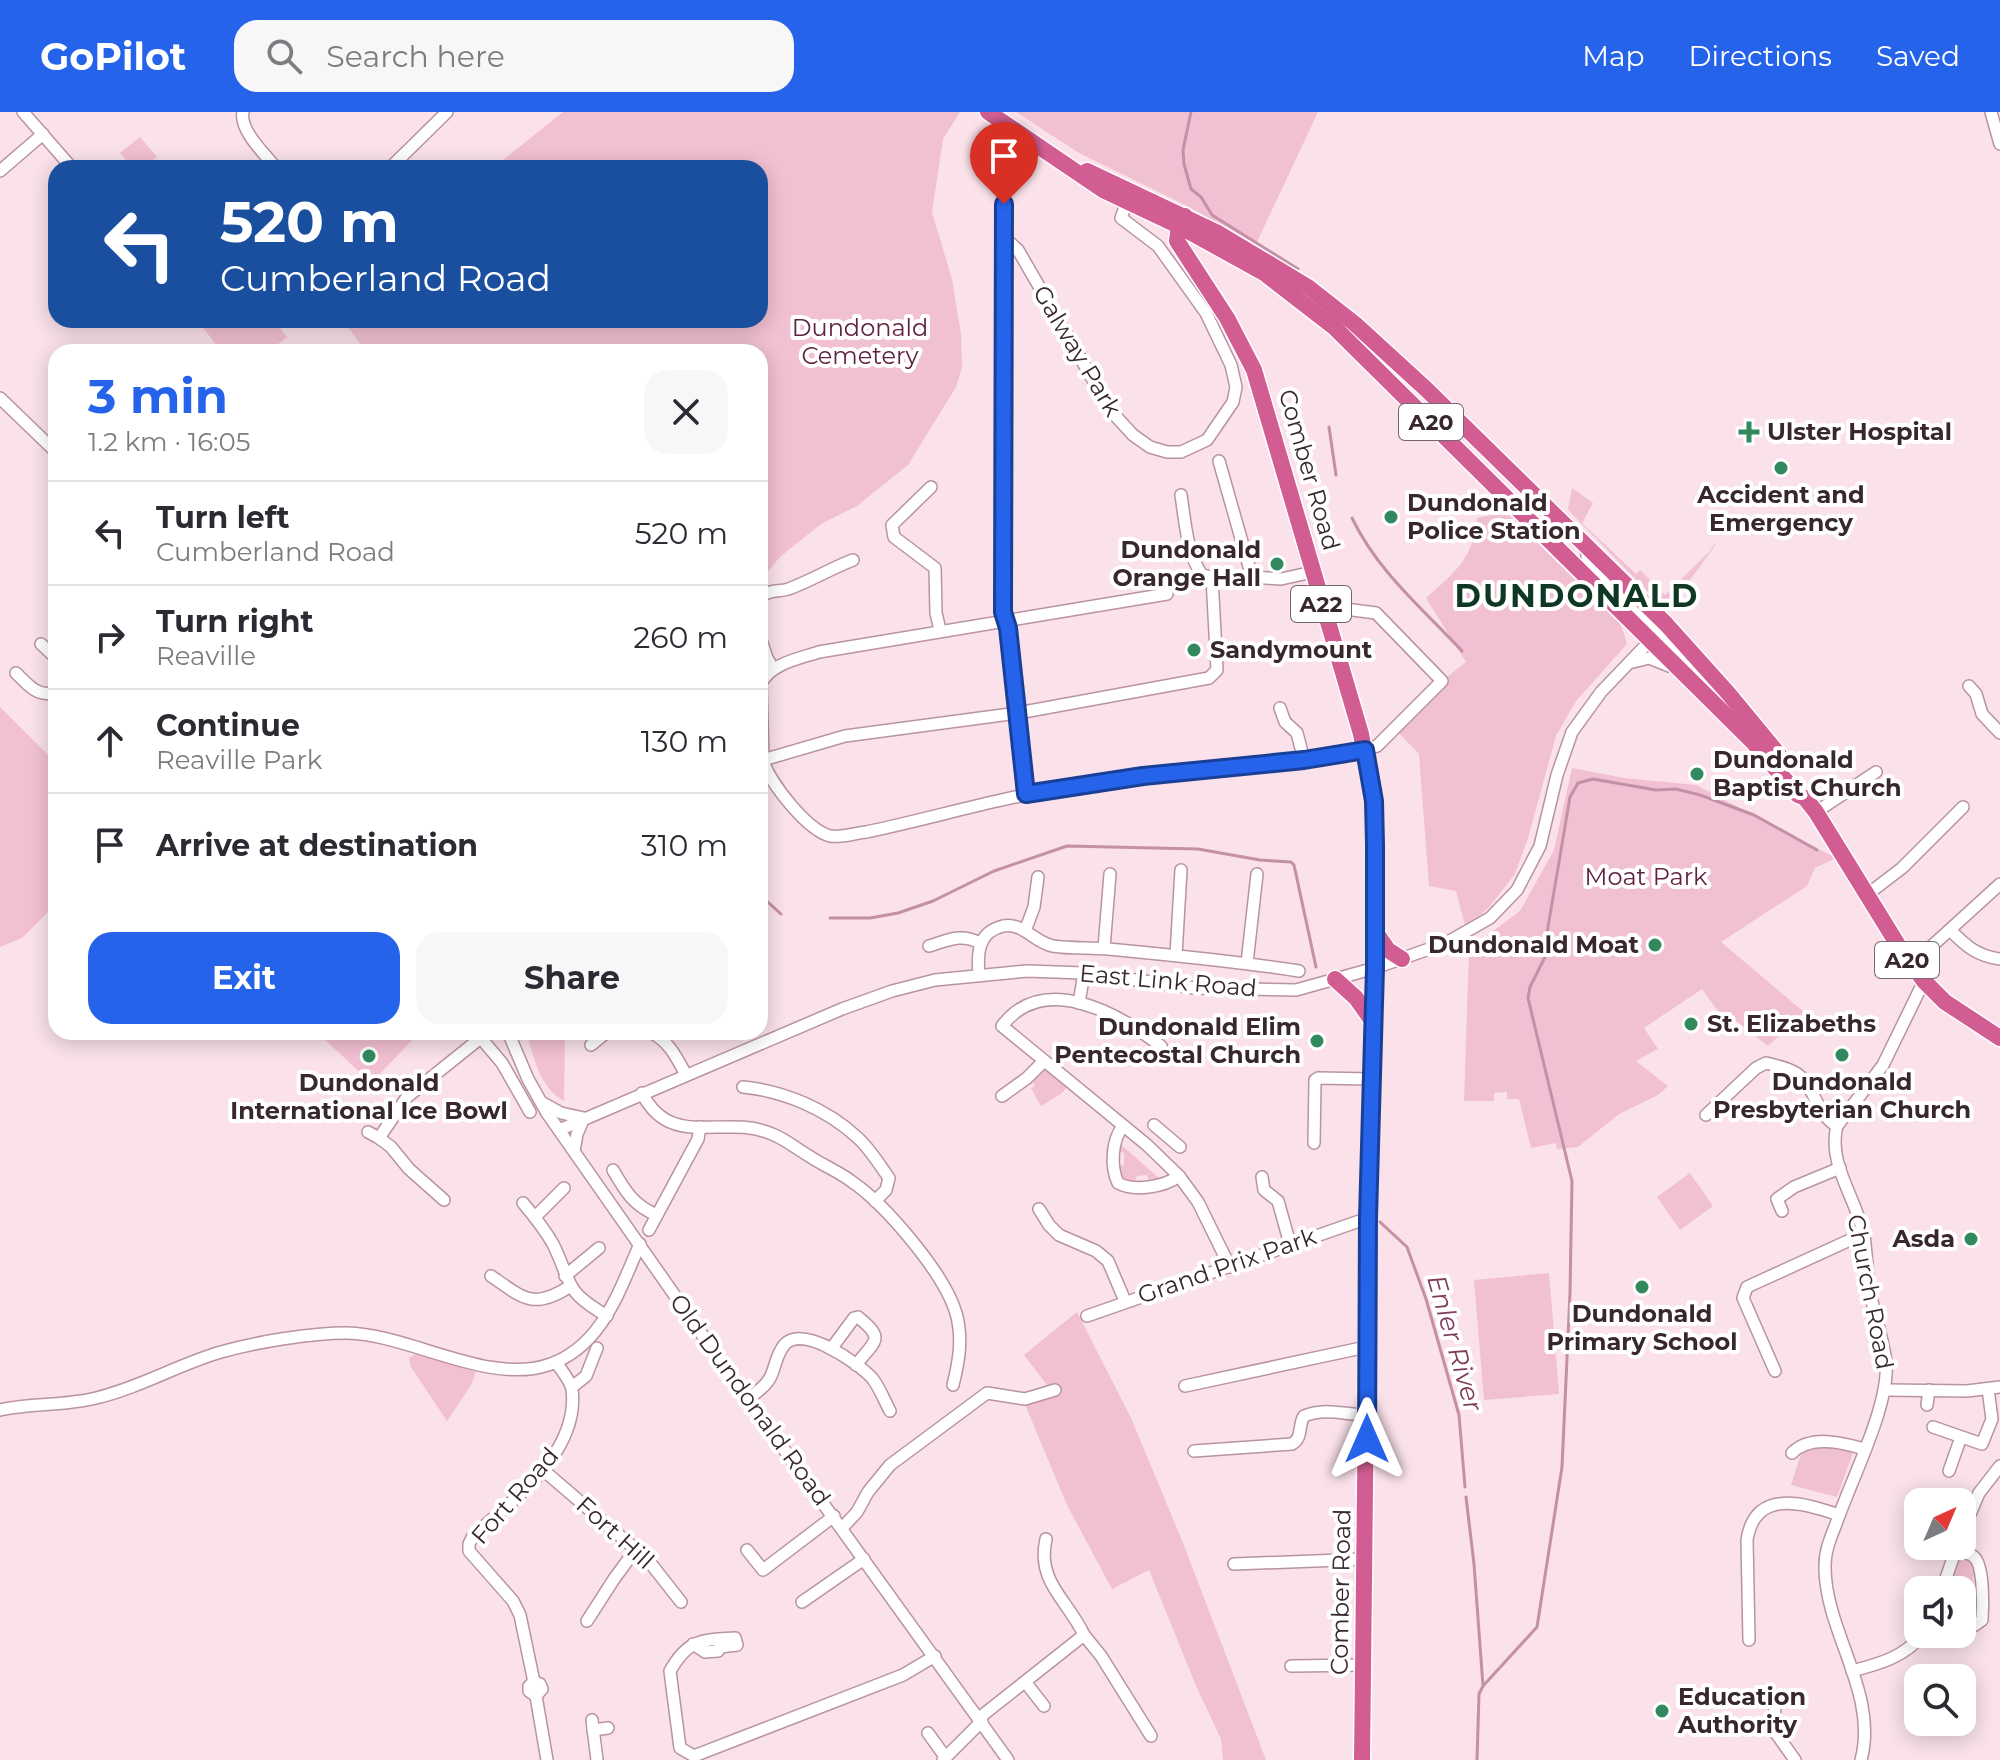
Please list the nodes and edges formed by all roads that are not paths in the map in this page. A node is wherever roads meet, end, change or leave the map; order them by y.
1 (23, 112) edge
2 (447, 112) edge
3 (988, 112) edge
4 (1991, 112) edge
5 (242, 113) edge
6 (1017, 131) junction
7 (43, 134) junction
8 (2000, 144) edge
9 (65, 160) edge
10 (270, 160) edge
11 (398, 160) edge
12 (1075, 169) junction
13 (0, 171) edge
14 (1127, 202) junction
15 (1156, 216) junction
16 (1182, 221) junction
17 (1005, 238) junction
18 (1210, 242) junction
19 (1191, 260) junction
20 (0, 398) edge
21 (48, 444) edge
22 (1219, 461) dead end
23 (931, 487) dead end
24 (1181, 495) dead end
25 (853, 560) dead end
26 (1313, 572) junction
27 (1252, 577) junction
28 (1212, 578) junction
29 (768, 592) edge
30 (1167, 594) dead end
31 (1322, 606) junction
32 (1006, 619) junction
33 (940, 630) junction
34 (1658, 632) junction
35 (41, 644) dead end
36 (48, 651) edge
37 (768, 662) edge
38 (1630, 664) junction
39 (770, 671) junction
40 (16, 673) dead end
41 (768, 674) edge
42 (1969, 686) dead end
43 (48, 693) edge
44 (1712, 700) junction
45 (1280, 708) dead end
46 (1018, 713) junction
47 (2000, 733) edge
48 (1365, 750) junction
49 (768, 759) edge
50 (1304, 760) junction
51 (1878, 771) dead end
52 (768, 772) edge
53 (1026, 794) junction
54 (1805, 798) junction
55 (1963, 807) dead end
56 (1816, 812) junction
57 (1181, 870) dead end
58 (1110, 874) dead end
59 (1257, 874) dead end
60 (1038, 877) dead end
61 (2000, 884) edge
62 (1868, 894) junction
63 (1374, 930) junction
64 (1950, 930) junction
65 (1025, 931) junction
66 (980, 943) junction
67 (929, 946) dead end
68 (1104, 948) junction
69 (1176, 955) junction
70 (1402, 959) junction
71 (2000, 959) edge
72 (1247, 963) junction
73 (1911, 965) junction
74 (1375, 968) junction
75 (1299, 971) dead end
76 (1084, 973) junction
77 (979, 974) junction
78 (1335, 979) junction
79 (1924, 981) junction
80 (1079, 1003) junction
81 (1373, 1022) junction
82 (2000, 1038) edge
83 (477, 1040) edge
84 (488, 1040) edge
85 (512, 1040) edge
86 (597, 1040) edge
87 (663, 1040) edge
88 (591, 1045) dead end
89 (1161, 1046) dead end
90 (1043, 1062) junction
91 (686, 1075) junction
92 (1372, 1079) junction
93 (743, 1087) dead end
94 (642, 1093) junction
95 (1002, 1096) dead end
96 (539, 1101) junction
97 (530, 1112) dead end
98 (1706, 1115) dead end
99 (584, 1118) junction
100 (1154, 1125) dead end
101 (1123, 1126) junction
102 (1837, 1126) junction
103 (700, 1127) junction
104 (559, 1130) junction
105 (1165, 1135) junction
106 (1314, 1143) dead end
107 (1180, 1147) dead end
108 (574, 1151) junction
109 (1152, 1151) junction
110 (1840, 1168) junction
111 (613, 1170) dead end
112 (1179, 1176) junction
113 (1262, 1177) dead end
114 (564, 1188) dead end
115 (444, 1200) dead end
116 (875, 1201) junction
117 (523, 1203) dead end
118 (1039, 1209) dead end
119 (1782, 1211) dead end
120 (657, 1215) junction
121 (535, 1217) junction
122 (1368, 1218) junction
123 (649, 1230) dead end
124 (1863, 1234) junction
125 (640, 1244) junction
126 (1290, 1244) junction
127 (599, 1248) dead end
128 (1230, 1267) junction
129 (491, 1276) dead end
130 (567, 1281) junction
131 (1125, 1301) junction
132 (607, 1316) junction
133 (1087, 1316) dead end
134 (1366, 1347) junction
135 (597, 1348) dead end
136 (831, 1349) junction
137 (556, 1362) junction
138 (856, 1365) junction
139 (1775, 1371) dead end
140 (953, 1385) dead end
141 (1185, 1386) dead end
142 (572, 1387) junction
143 (1994, 1388) edge
144 (1055, 1390) dead end
145 (1886, 1390) junction
146 (1929, 1390) junction
147 (748, 1399) junction
148 (1927, 1405) dead end
149 (0, 1410) edge
150 (890, 1411) dead end
151 (1368, 1415) junction
152 (1933, 1427) dead end
153 (1961, 1437) junction
154 (1864, 1449) junction
155 (1194, 1451) dead end
156 (1792, 1453) dead end
157 (2000, 1466) edge
158 (542, 1469) junction
159 (1949, 1471) dead end
160 (1976, 1500) edge
161 (1839, 1515) junction
162 (834, 1516) junction
163 (842, 1528) junction
164 (1046, 1539) dead end
165 (636, 1549) junction
166 (747, 1550) dead end
167 (1976, 1558) edge
168 (864, 1559) junction
169 (1366, 1559) junction
170 (1234, 1564) dead end
171 (681, 1602) dead end
172 (802, 1602) dead end
173 (587, 1621) dead end
174 (1976, 1624) edge
175 (1084, 1635) junction
176 (1749, 1640) dead end
177 (693, 1644) dead end
178 (1909, 1648) edge
179 (935, 1656) junction
180 (1364, 1665) junction
181 (1291, 1666) dead end
182 (1852, 1671) junction
183 (1026, 1683) junction
184 (1044, 1706) dead end
185 (1775, 1707) dead end
186 (980, 1720) junction
187 (608, 1728) dead end
188 (928, 1733) dead end
189 (1151, 1736) dead end
190 (945, 1759) edge
191 (1006, 1759) edge
192 (547, 1760) edge
193 (597, 1760) edge
194 (1362, 1760) edge
195 (1795, 1760) edge
196 (1861, 1760) edge

1 - 7 street
2 - 11 street
3 - 6 highway, A20
4 - 8 street
5 - 10 street
6 - 12 highway, A20
6 - 17 street
7 - 9 street
7 - 13 street
12 - 14 highway, A20
12 - 16 highway, A20
14 - 15 highway, A20
14 - 17 street, Galway Park
15 - 16 highway, A20
15 - 19 highway, Comber Road / A22
16 - 18 highway, A20
16 - 19 highway, Comber Road / A22
16 - 34 highway, A20
17 - 32 street
18 - 19 highway
18 - 34 highway, A20
19 - 26 highway, Comber Road / A22
20 - 21 street
22 - 27 street
23 - 33 street
24 - 28 street
25 - 29 street
26 - 27 street
26 - 31 highway, Comber Road / A22
27 - 28 street
28 - 46 street
30 - 32 street
31 - 48 highway, Comber Road / A22
31 - 48 street
32 - 33 street
32 - 46 street
33 - 39 street
34 - 38 street, East Link Road
34 - 44 highway, A20
34 - 54 highway, A20
35 - 36 street
37 - 39 street
38 - 44 street
38 - 70 street, East Link Road
39 - 41 street
40 - 43 street
42 - 47 street
44 - 54 highway, A20
45 - 50 street
46 - 49 street
46 - 53 street
48 - 50 street
48 - 63 highway, Comber Road / A22
50 - 53 street
51 - 56 street
52 - 53 street
54 - 56 highway, A20
55 - 62 street
56 - 62 highway, A20
57 - 69 street
58 - 68 street
59 - 72 street
60 - 65 street
61 - 64 street
62 - 73 highway, A20
63 - 70 highway
63 - 74 highway, Comber Road / A22
64 - 71 street
64 - 73 street
65 - 66 street
65 - 68 street
66 - 67 street
66 - 77 street
68 - 69 street
69 - 72 street
70 - 74 street, East Link Road
72 - 75 street
73 - 79 highway, A20
74 - 78 street, East Link Road
74 - 81 highway, Comber Road / A22
76 - 77 street, East Link Road
76 - 78 street, East Link Road
76 - 80 street
77 - 91 street, East Link Road
78 - 81 highway
79 - 82 highway, A20
79 - 102 street
80 - 89 street
80 - 90 street
81 - 92 highway, Comber Road / A22
83 - 115 street
84 - 97 street
85 - 96 street, Old Dundonald Road
86 - 88 street
87 - 91 street
90 - 95 street
90 - 101 street
91 - 94 street, East Link Road
92 - 106 street
92 - 122 highway, Comber Road / A22
93 - 116 street
94 - 99 street, East Link Road
94 - 103 street
96 - 99 street
96 - 104 street, Old Dundonald Road
98 - 102 street
99 - 104 street, East Link Road
99 - 108 street
100 - 105 street
101 - 109 street
101 - 112 street
102 - 110 street, Church Road
103 - 116 street
103 - 120 street
104 - 108 street, Old Dundonald Road
105 - 107 street
105 - 109 street
108 - 125 street, Old Dundonald Road
109 - 112 street
110 - 119 street
110 - 124 street, Church Road
111 - 120 street
112 - 128 street
113 - 126 street
114 - 121 street
116 - 140 street
117 - 121 street
118 - 131 street
120 - 123 street
121 - 130 street
122 - 126 street, Grand Prix Park
122 - 134 highway, Comber Road / A22
124 - 139 street
124 - 145 street, Church Road
125 - 132 street
125 - 147 street, Old Dundonald Road
126 - 128 street, Grand Prix Park
127 - 130 street
128 - 131 street, Grand Prix Park
129 - 130 street
130 - 132 street
131 - 133 street, Grand Prix Park
132 - 137 street
134 - 141 street
134 - 151 highway, Comber Road / A22
135 - 142 street, Fort Road
136 - 138 street
136 - 138 street
136 - 147 street
137 - 142 street
137 - 149 street
138 - 150 street
142 - 158 street, Fort Road
143 - 146 street
143 - 153 street
144 - 163 street
145 - 146 street
145 - 154 street, Church Road
146 - 148 street
147 - 162 street, Old Dundonald Road
151 - 155 street
151 - 169 highway, Comber Road / A22
152 - 153 street
153 - 159 street
154 - 156 street
154 - 161 street, Church Road
157 - 160 street
158 - 165 street, Fort Hill
158 - 192 street, Fort Road
161 - 176 street
161 - 182 street, Church Road
162 - 163 street, Old Dundonald Road
162 - 166 street
163 - 168 street, Old Dundonald Road
164 - 175 street
165 - 171 street, Fort Hill
165 - 173 street
167 - 174 street
168 - 172 street
168 - 179 street, Old Dundonald Road
169 - 170 street
169 - 180 highway, Comber Road / A22
175 - 183 street
175 - 189 street
177 - 179 street
178 - 182 street
179 - 186 street, Old Dundonald Road
180 - 181 street
180 - 194 highway, Comber Road / A22
182 - 196 street, Church Road
183 - 184 street
183 - 186 street
185 - 195 street
186 - 190 street
186 - 191 street, Old Dundonald Road
187 - 193 street
188 - 190 street

